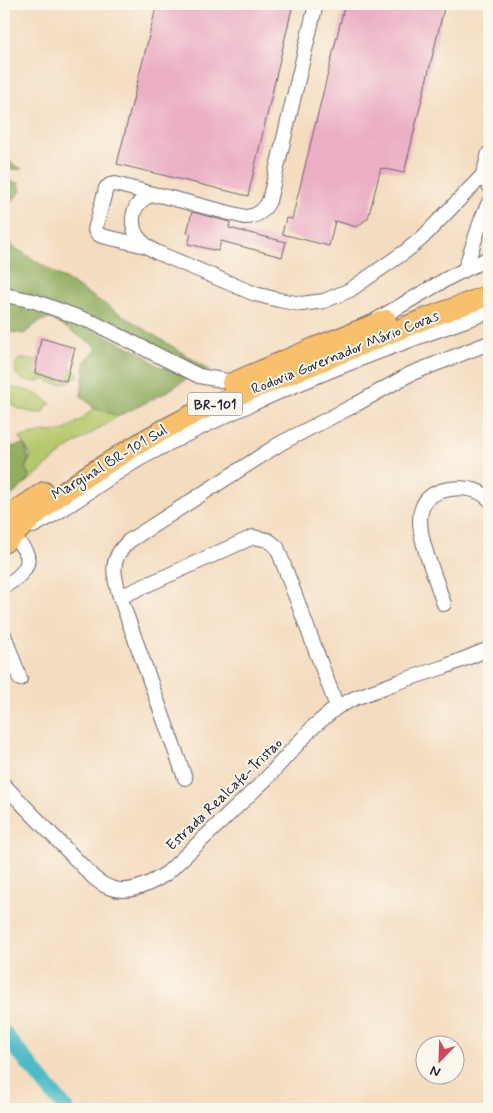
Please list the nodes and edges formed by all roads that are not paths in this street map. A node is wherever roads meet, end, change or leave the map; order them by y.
1 (316, 4) edge
2 (489, 152) edge
3 (486, 181) edge
4 (159, 195) junction
5 (489, 202) edge
6 (486, 216) edge
7 (146, 246) junction
8 (489, 258) edge
9 (465, 269) junction
10 (489, 283) edge
11 (4, 295) edge
12 (489, 295) edge
13 (489, 312) edge
14 (360, 330) junction
15 (489, 343) edge
16 (233, 382) junction
17 (489, 499) edge
18 (9, 529) edge
19 (4, 586) edge
20 (120, 597) junction
21 (444, 604) dead end
22 (4, 635) edge
23 (489, 649) edge
24 (20, 679) dead end
25 (337, 707) junction
26 (185, 778) dead end
27 (4, 785) edge

1 - 4 street
2 - 3 street
3 - 7 street
4 - 7 street
4 - 7 street
5 - 6 street
6 - 9 street
8 - 9 street
9 - 14 street
10 - 14 highway, Rodovia Governador Mário Covas / BR-101
11 - 16 street
12 - 18 highway, Rodovia Governador Mário Covas / BR-101
13 - 18 street, Marginal BR-101 Sul
14 - 16 highway, Rodovia Governador Mário Covas / BR-101
15 - 20 street
16 - 18 highway, Rodovia Governador Mário Covas / BR-101
17 - 21 street
18 - 19 street
20 - 25 street
20 - 26 street
22 - 24 street
23 - 25 street, Estrada Realcafe-Tristao
25 - 27 street, Estrada Realcafe-Tristao

